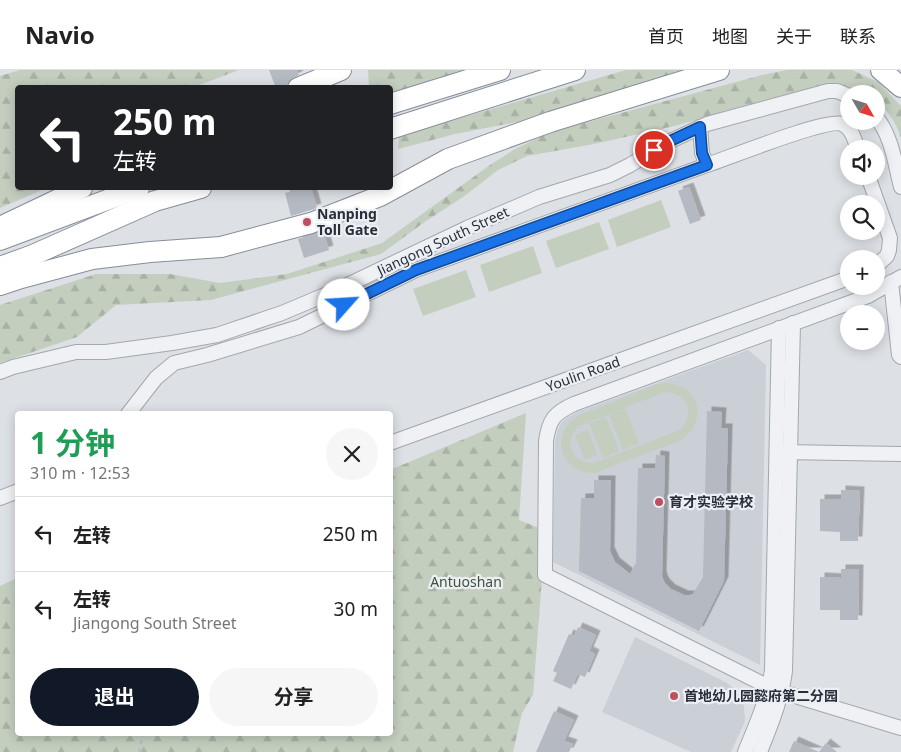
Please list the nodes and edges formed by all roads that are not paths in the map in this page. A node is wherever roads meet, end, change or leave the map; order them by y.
1 (341, 70) edge
2 (500, 70) edge
3 (575, 70) edge
4 (719, 70) edge
5 (881, 70) edge
6 (305, 85) edge
7 (901, 87) edge
8 (840, 92) edge
9 (393, 103) edge
10 (700, 127) junction
11 (393, 128) edge
12 (885, 130) edge
13 (854, 140) edge
14 (707, 165) junction
15 (871, 185) edge
16 (901, 187) edge
17 (393, 189) edge
18 (78, 190) edge
19 (134, 190) edge
20 (194, 190) edge
21 (391, 190) edge
22 (0, 227) edge
23 (0, 240) edge
24 (885, 258) edge
25 (0, 267) edge
26 (896, 279) edge
27 (840, 281) edge
28 (0, 285) edge
29 (793, 323) junction
30 (779, 328) junction
31 (901, 358) edge
32 (0, 372) edge
33 (130, 411) edge
34 (393, 442) edge
35 (783, 452) junction
36 (901, 454) edge
37 (15, 492) edge
38 (0, 498) edge
39 (776, 689) junction
40 (901, 728) edge
41 (745, 752) edge
42 (760, 752) edge

1 - 6 highway
2 - 9 highway
3 - 11 highway
4 - 17 highway
5 - 7 highway
8 - 10 street, Jiangong South Street
10 - 14 street
10 - 32 street, Jiangong South Street
12 - 16 street
13 - 14 street
14 - 33 street
15 - 24 street
18 - 22 highway
19 - 23 highway
20 - 25 highway
21 - 28 highway
26 - 29 street
26 - 31 street
27 - 34 street, Youlin Road
29 - 30 street
29 - 35 street
30 - 35 street
30 - 39 street
35 - 36 street
35 - 39 street
37 - 38 street
39 - 40 street
39 - 41 street
39 - 42 street

